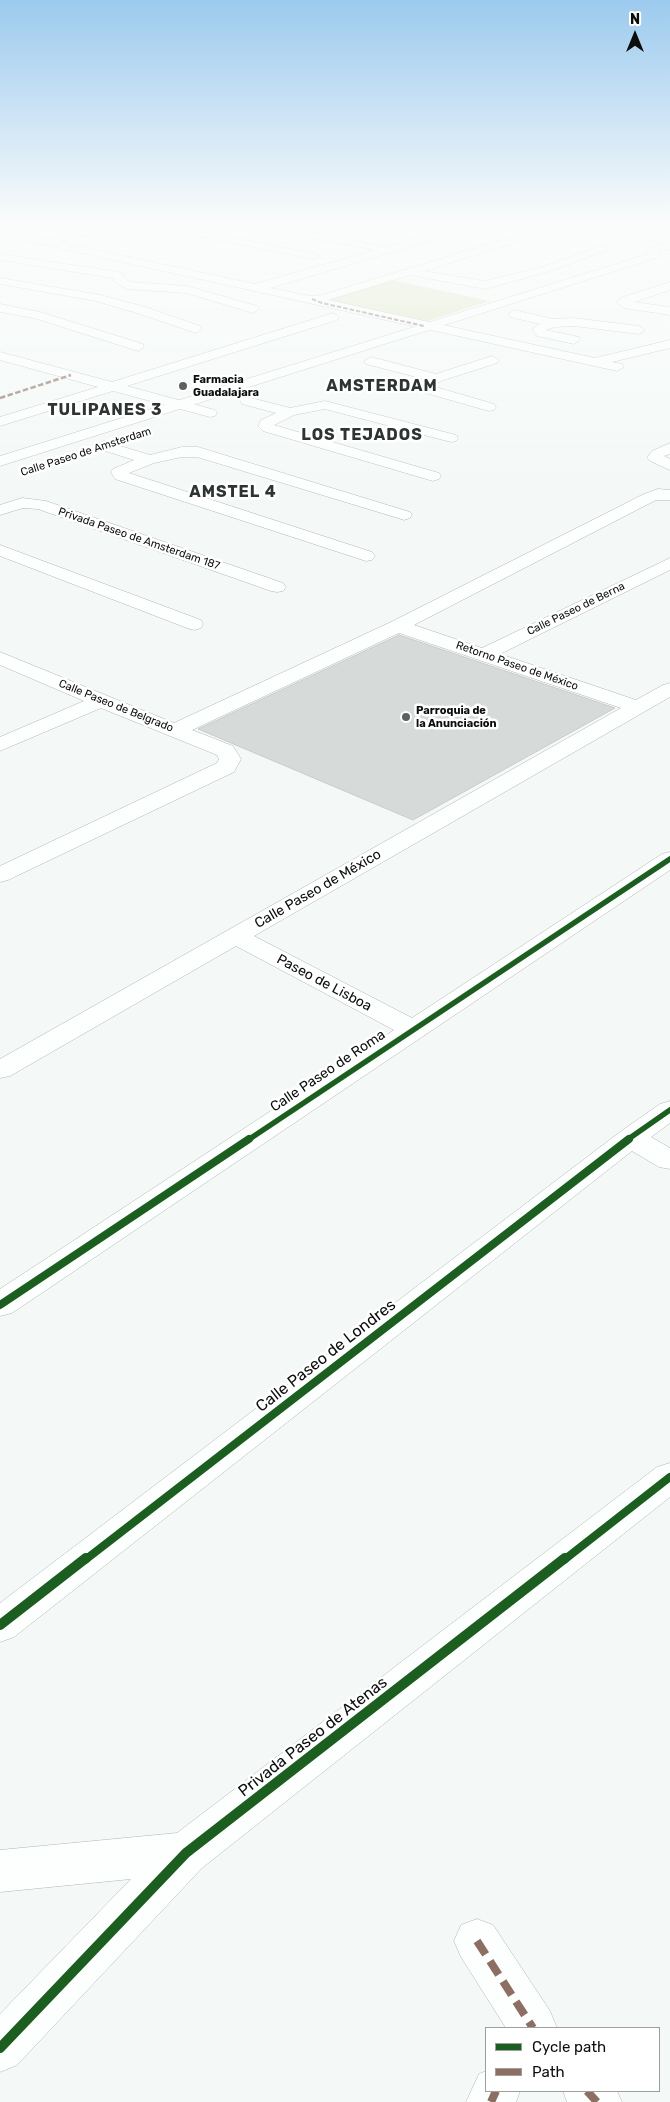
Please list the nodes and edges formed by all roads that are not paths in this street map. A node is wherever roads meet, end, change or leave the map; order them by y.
1 (55, 321) edge
2 (173, 321) edge
3 (320, 321) edge
4 (402, 321) edge
5 (439, 321) edge
6 (470, 321) edge
7 (553, 321) edge
8 (559, 322) junction
9 (424, 326) junction
10 (601, 326) junction
11 (196, 329) dead end
12 (639, 330) dead end
13 (458, 333) junction
14 (564, 337) junction
15 (432, 341) dead end
16 (582, 342) dead end
17 (670, 344) edge
18 (138, 347) dead end
19 (646, 348) junction
20 (397, 353) dead end
21 (670, 355) edge
22 (0, 356) edge
23 (492, 360) dead end
24 (595, 362) junction
25 (616, 367) dead end
26 (436, 378) junction
27 (111, 387) junction
28 (276, 392) dead end
29 (180, 404) junction
30 (489, 407) dead end
31 (290, 412) junction
32 (183, 421) dead end
33 (0, 422) edge
34 (130, 438) dead end
35 (451, 438) dead end
36 (670, 448) edge
37 (0, 460) edge
38 (149, 460) junction
39 (670, 464) edge
40 (433, 476) dead end
41 (670, 495) edge
42 (0, 510) edge
43 (652, 515) dead end
44 (404, 516) dead end
45 (600, 524) junction
46 (0, 550) edge
47 (366, 556) dead end
48 (670, 563) edge
49 (277, 588) dead end
50 (194, 624) dead end
51 (398, 626) junction
52 (483, 655) junction
53 (0, 658) edge
54 (670, 689) edge
55 (101, 701) junction
56 (636, 707) junction
57 (175, 730) junction
58 (0, 744) edge
59 (670, 859) edge
60 (0, 875) edge
61 (236, 936) junction
62 (412, 1030) junction
63 (0, 1070) edge
64 (670, 1110) edge
65 (630, 1138) junction
66 (670, 1160) edge
67 (0, 1305) edge
68 (670, 1477) edge
69 (0, 1625) edge
70 (186, 1853) junction
71 (0, 1871) edge
72 (477, 1941) dead end
73 (530, 2027) edge
74 (0, 2048) edge
75 (588, 2092) edge
76 (597, 2102) edge

1 - 18 street
2 - 11 street
3 - 27 street
4 - 9 street
5 - 9 street, Calle Paseo de Amsterdam
6 - 13 street
7 - 8 street
8 - 10 street
8 - 14 street
9 - 13 street
9 - 29 street, Calle Paseo de Amsterdam
10 - 12 street
10 - 14 street
13 - 15 street
13 - 24 street
14 - 16 street
17 - 19 street
19 - 21 street
19 - 24 street
20 - 26 street
22 - 27 street
23 - 26 street
24 - 25 street
26 - 30 street
27 - 29 street
27 - 33 street
28 - 31 street
29 - 32 street
29 - 37 street, Calle Paseo de Amsterdam
31 - 35 street
31 - 40 street
34 - 38 street, Calle Paseo de Amsterdam
36 - 39 street
38 - 44 street
38 - 47 street
41 - 45 street
42 - 49 street, Privada Paseo de Amsterdam 187
43 - 45 street
45 - 51 street
46 - 50 street
48 - 52 street, Calle Paseo de Berna
51 - 52 street, Retorno Paseo de México
51 - 57 street
52 - 56 street, Retorno Paseo de México
53 - 55 street, Calle Paseo de Belgrado
54 - 56 street, Calle Paseo de México
55 - 57 street, Calle Paseo de Belgrado
55 - 58 street
56 - 61 street, Calle Paseo de México
57 - 60 street, Calle Paseo de Belgrado
59 - 62 street, Calle Paseo de Roma
61 - 62 street, Paseo de Lisboa
61 - 63 street, Calle Paseo de México
62 - 67 street, Calle Paseo de Roma
64 - 65 street, Calle Paseo de Londres
65 - 66 street
65 - 69 street, Calle Paseo de Londres
68 - 70 street, Privada Paseo de Atenas
70 - 71 street
70 - 74 street, Privada Paseo de Atenas
72 - 73 street
75 - 76 street

